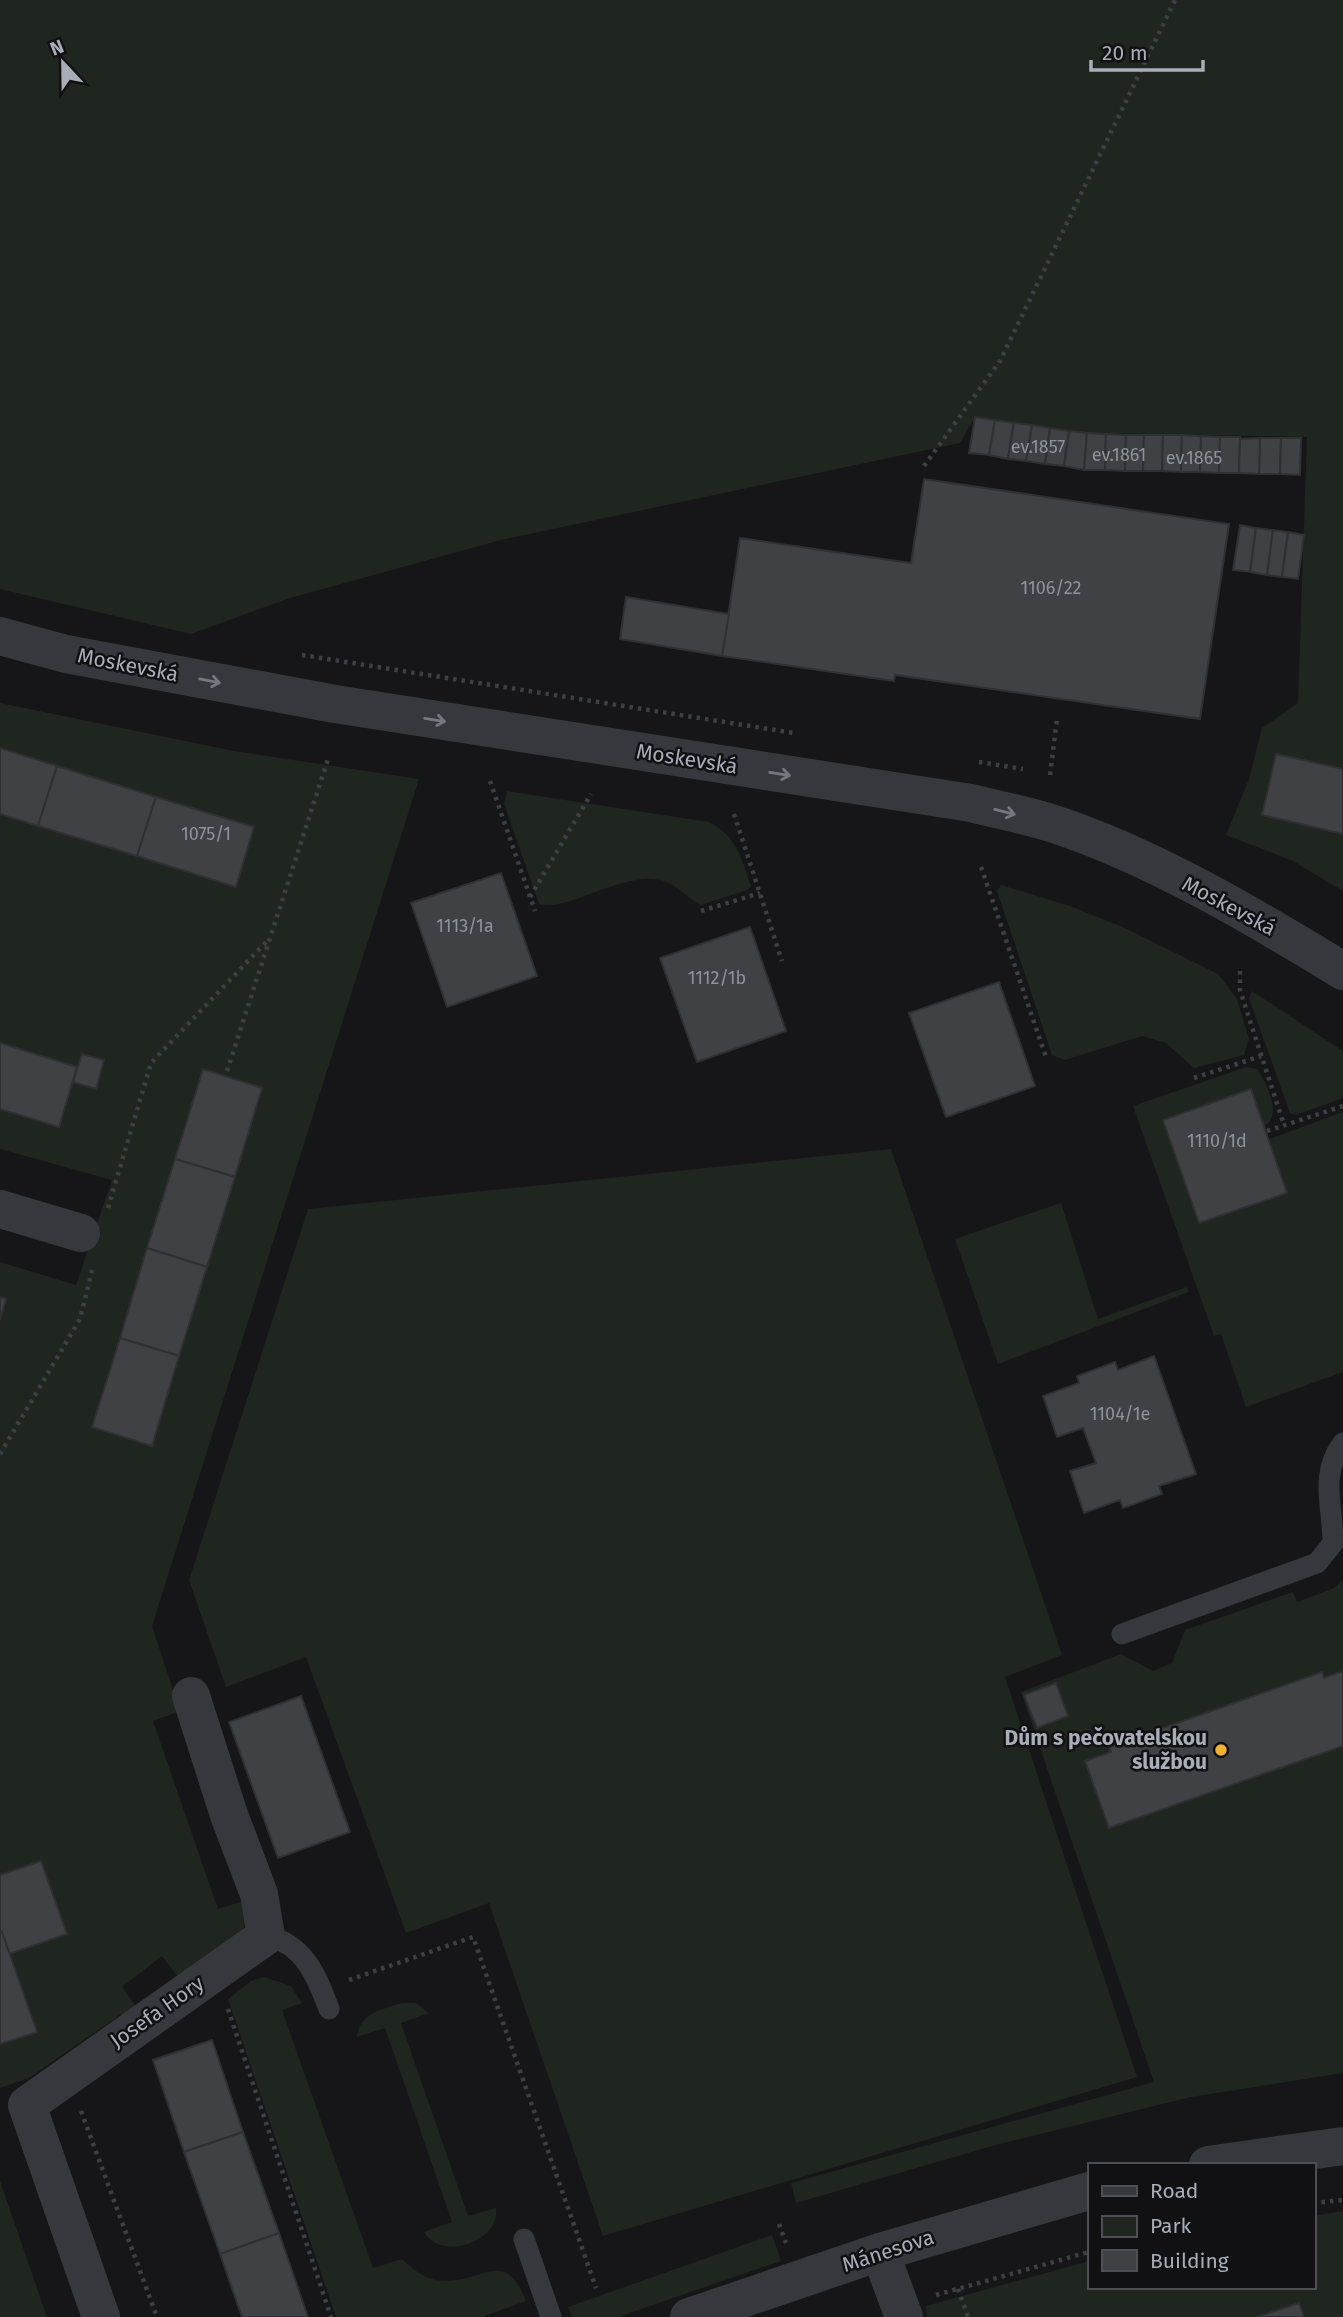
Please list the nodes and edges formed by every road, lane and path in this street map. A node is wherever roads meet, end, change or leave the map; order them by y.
1 (1175, 0) edge
2 (924, 466) dead end
3 (0, 636) edge
4 (293, 654) dead end
5 (1057, 719) dead end
6 (803, 735) dead end
7 (328, 756) dead end
8 (968, 761) dead end
9 (1023, 769) dead end
10 (1050, 775) dead end
11 (490, 781) dead end
12 (592, 794) dead end
13 (734, 814) dead end
14 (981, 867) dead end
15 (760, 893) junction
16 (530, 897) junction
17 (535, 911) dead end
18 (701, 911) dead end
19 (268, 940) junction
20 (782, 961) dead end
21 (1240, 971) dead end
22 (1343, 971) edge
23 (1261, 1056) junction
24 (1047, 1060) dead end
25 (227, 1071) dead end
26 (1194, 1078) dead end
27 (1343, 1106) edge
28 (1284, 1125) junction
29 (1267, 1131) dead end
30 (0, 1209) edge
31 (94, 1234) junction
32 (1343, 1443) edge
33 (0, 1454) edge
34 (1122, 1634) dead end
35 (191, 1696) dead end
36 (266, 1936) junction
37 (215, 1971) junction
38 (325, 1999) joint
39 (77, 2100) dead end
40 (1343, 2146) edge
41 (1222, 2163) edge
42 (1088, 2190) edge
43 (1343, 2200) edge
44 (1315, 2203) edge
45 (524, 2239) dead end
46 (880, 2252) junction
47 (1088, 2252) edge
48 (596, 2288) dead end
49 (958, 2288) junction
50 (901, 2311) edge
51 (101, 2317) edge
52 (157, 2317) edge
53 (331, 2317) edge
54 (551, 2317) edge
55 (689, 2317) edge
56 (968, 2317) edge

1 - 2 path
3 -> 22 street, Moskevská
4 - 6 path
5 - 10 path
7 - 19 path
8 - 9 path
11 - 16 path
12 - 16 path
13 - 15 path
14 - 24 path
15 - 18 path
15 - 20 path
16 - 17 path
19 - 25 path
19 - 31 path
21 - 23 path
23 - 26 path
23 - 28 path
27 - 28 path
28 - 29 path
30 - 31 street
31 - 33 path
32 - 34 lane
35 - 36 street
36 - 37 street, Josefa Hory
36 - 38 lane
37 - 51 street, Josefa Hory
37 - 53 path
38 - 48 path
39 - 52 path
40 - 41 street
42 - 46 street, Mánesova
43 - 44 path
45 - 54 lane
46 - 50 street
46 - 55 street, Mánesova
47 - 49 path
49 - 50 path
49 - 56 path

